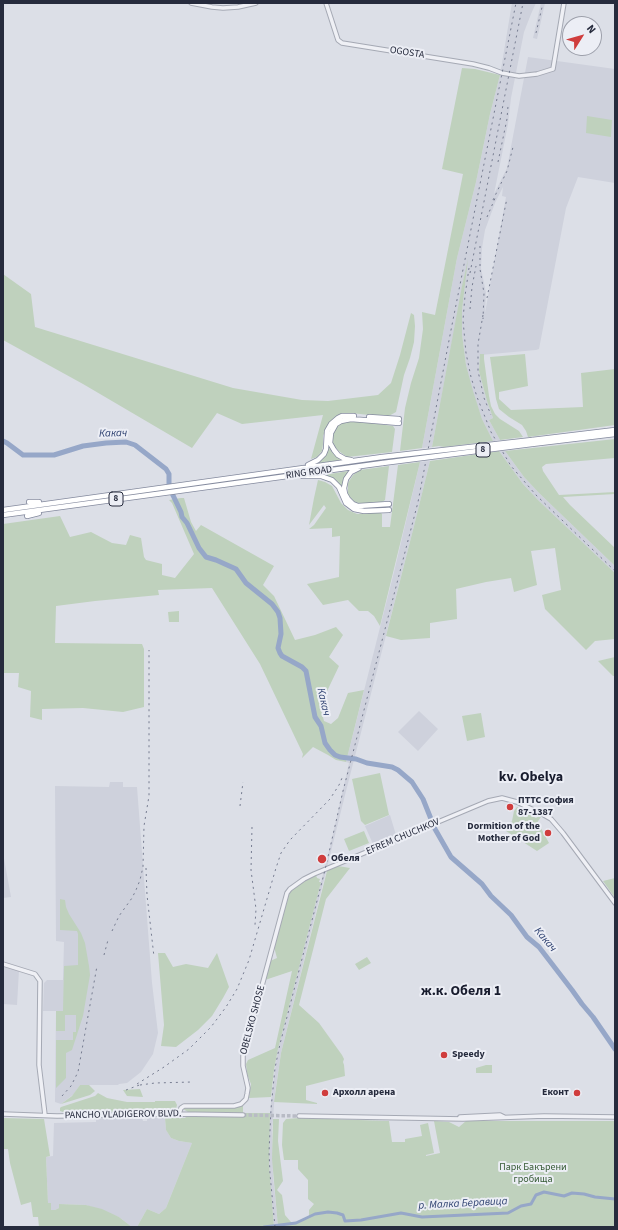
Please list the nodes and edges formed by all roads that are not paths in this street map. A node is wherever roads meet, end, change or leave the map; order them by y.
1 (191, 3) edge
2 (256, 3) edge
3 (326, 3) edge
4 (564, 3) edge
5 (615, 430) edge
6 (615, 434) edge
7 (532, 442) junction
8 (369, 459) junction
9 (369, 465) junction
10 (302, 468) junction
11 (252, 471) dead end
12 (294, 475) junction
13 (244, 476) junction
14 (179, 488) junction
15 (166, 490) junction
16 (29, 502) dead end
17 (54, 503) junction
18 (66, 506) junction
19 (3, 510) edge
20 (3, 515) edge
21 (27, 516) dead end
22 (287, 893) joint
23 (615, 903) edge
24 (3, 964) edge
25 (3, 1114) edge
26 (179, 1114) junction
27 (46, 1115) junction
28 (243, 1115) tunnel mouth
29 (299, 1116) tunnel mouth
30 (615, 1117) edge

1 - 2 street
3 - 4 street, OGOSTA
5 - 7 highway, RING ROAD / 8
6 - 7 highway, RING ROAD / 8
7 - 8 highway, RING ROAD / 8, bridge
7 - 9 highway, RING ROAD / 8, bridge
8 - 10 highway, RING ROAD / 8
8 - 10 highway
9 - 12 highway, RING ROAD / 8
9 - 12 highway
10 - 13 highway, RING ROAD / 8
11 - 13 highway
12 - 14 highway, RING ROAD / 8
13 - 14 highway, RING ROAD / 8
14 - 15 highway, RING ROAD / 8
15 - 17 highway, RING ROAD / 8
15 - 18 highway, RING ROAD / 8
16 - 17 highway
17 - 19 highway, RING ROAD
18 - 20 highway, RING ROAD
18 - 21 highway, 8
22 - 23 street, EFREM CHUCHKOV
22 - 26 street, OBELSKO SHOSE
24 - 27 street
25 - 27 street, PANCHO VLADIGEROV BLVD.
26 - 27 street, PANCHO VLADIGEROV BLVD.
26 - 28 street, PANCHO VLADIGEROV BLVD.
29 - 30 street

